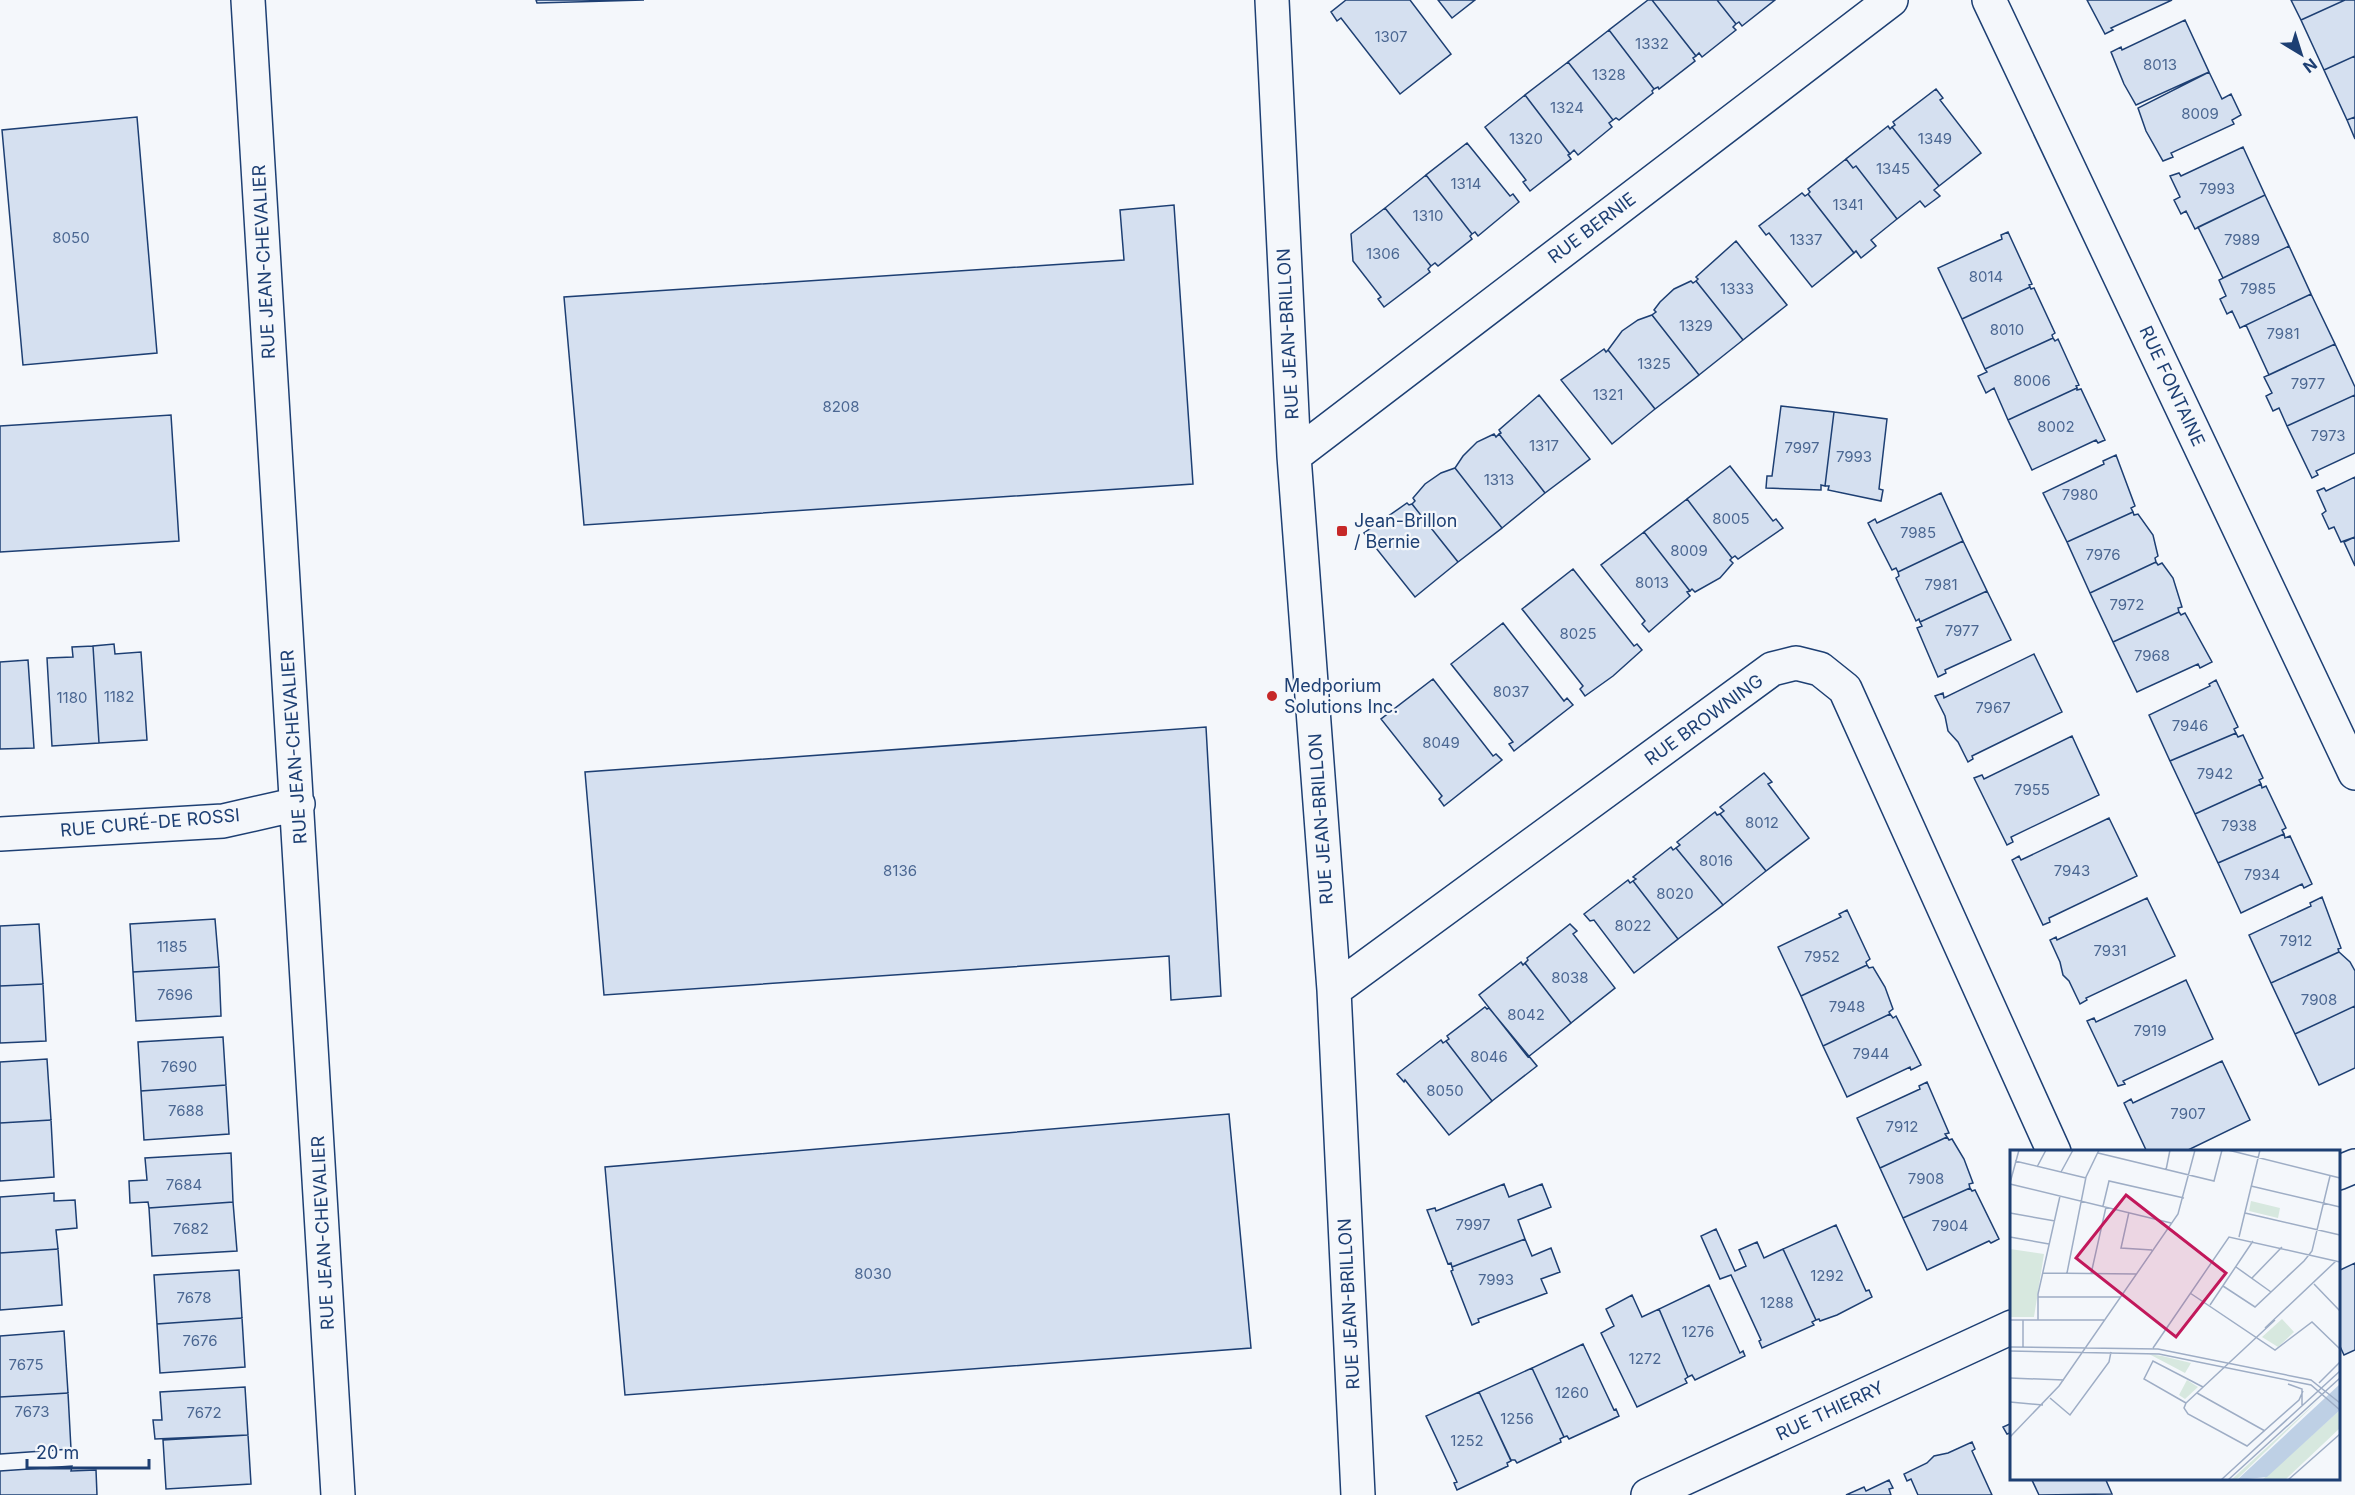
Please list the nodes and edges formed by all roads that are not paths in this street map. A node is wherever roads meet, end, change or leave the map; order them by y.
1 (248, 0) edge
2 (1272, 0) edge
3 (1891, 0) edge
4 (1989, 0) edge
5 (1293, 456) junction
6 (2355, 773) edge
7 (298, 804) junction
8 (0, 834) edge
9 (1334, 990) junction
10 (2053, 1150) edge
11 (2355, 1166) edge
12 (2340, 1172) edge
13 (2010, 1328) edge
14 (338, 1495) edge
15 (1358, 1495) edge
16 (1648, 1495) edge

1 - 7 street, RUE JEAN-CHEVALIER
2 - 5 street, RUE JEAN-BRILLON
3 - 5 street, RUE BERNIE
4 - 6 street, RUE FONTAINE
5 - 9 street, RUE JEAN-BRILLON
7 - 8 street, RUE CURÉ-DE ROSSI
7 - 14 street, RUE JEAN-CHEVALIER
9 - 10 street, RUE BROWNING
9 - 15 street, RUE JEAN-BRILLON
11 - 12 street
13 - 16 street, RUE THIERRY

